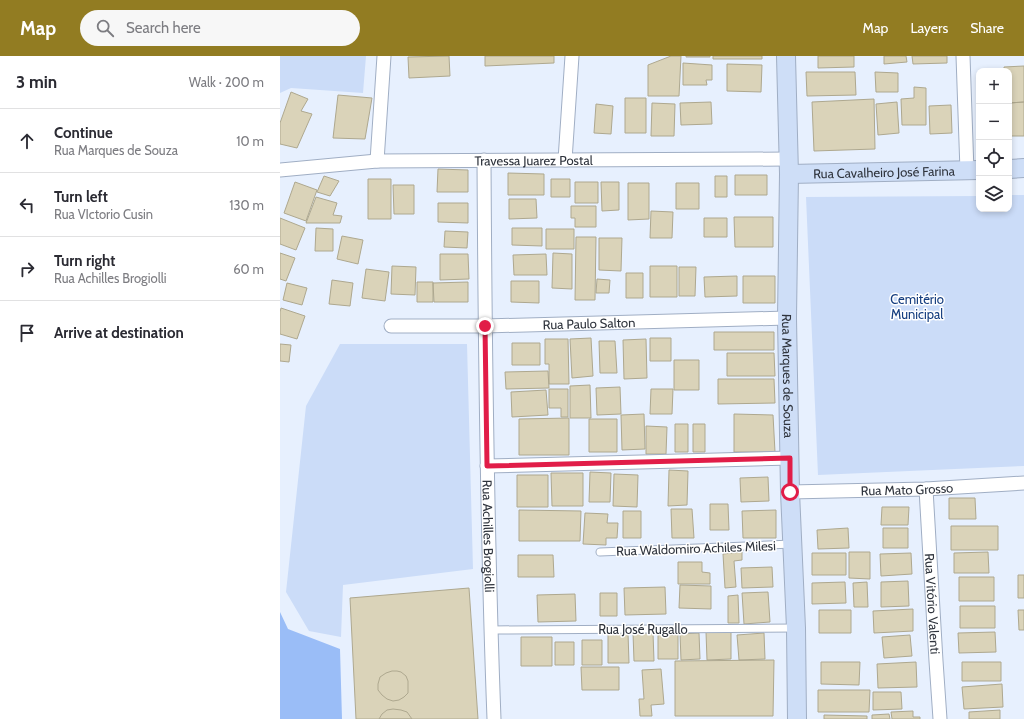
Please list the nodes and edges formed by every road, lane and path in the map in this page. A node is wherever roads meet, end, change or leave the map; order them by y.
1 (384, 56) edge
2 (572, 56) edge
3 (786, 56) edge
4 (963, 56) edge
5 (484, 160) junction
6 (565, 160) junction
7 (377, 161) junction
8 (788, 166) junction
9 (1024, 168) edge
10 (1012, 169) edge
11 (280, 170) edge
12 (973, 170) edge
13 (787, 318) junction
14 (391, 326) dead end
15 (485, 326) junction
16 (790, 458) junction
17 (487, 466) junction
18 (1024, 483) edge
19 (926, 489) junction
20 (790, 492) junction
21 (792, 544) junction
22 (600, 552) dead end
23 (796, 628) junction
24 (491, 630) junction
25 (494, 719) edge
26 (796, 719) edge
27 (940, 719) edge

1 - 7 street
2 - 6 street
3 - 8 street, Rua Marques de Souza
4 - 12 street
5 - 6 street, Travessa Juarez Postal
5 - 7 street, Travessa Juarez Postal
5 - 15 street, Rua Achilles Brogiolli
6 - 8 street, Travessa Juarez Postal
7 - 11 street, Travessa Juarez Postal
8 - 12 street, Rua Cavalheiro José Farina
8 - 13 street, Rua Marques de Souza
9 - 10 street
13 - 15 street, Rua Paulo Salton
13 - 16 street, Rua Marques de Souza
14 - 15 street, Rua Paulo Salton
15 - 17 street, Rua Achilles Brogiolli
16 - 17 street
16 - 20 street, Rua Marques de Souza
17 - 24 street, Rua Achilles Brogiolli
18 - 19 street, Rua Mato Grosso
19 - 20 street, Rua Mato Grosso
19 - 27 street, Rua Vitório Valenti
20 - 21 street, Rua Marques de Souza
21 - 22 lane, Rua Waldomiro Achiles Milesi
21 - 23 street, Rua Marques de Souza
23 - 24 lane, Rua José Rugallo
23 - 26 street, Rua Marques de Souza
24 - 25 street, Rua Achilles Brogiolli

